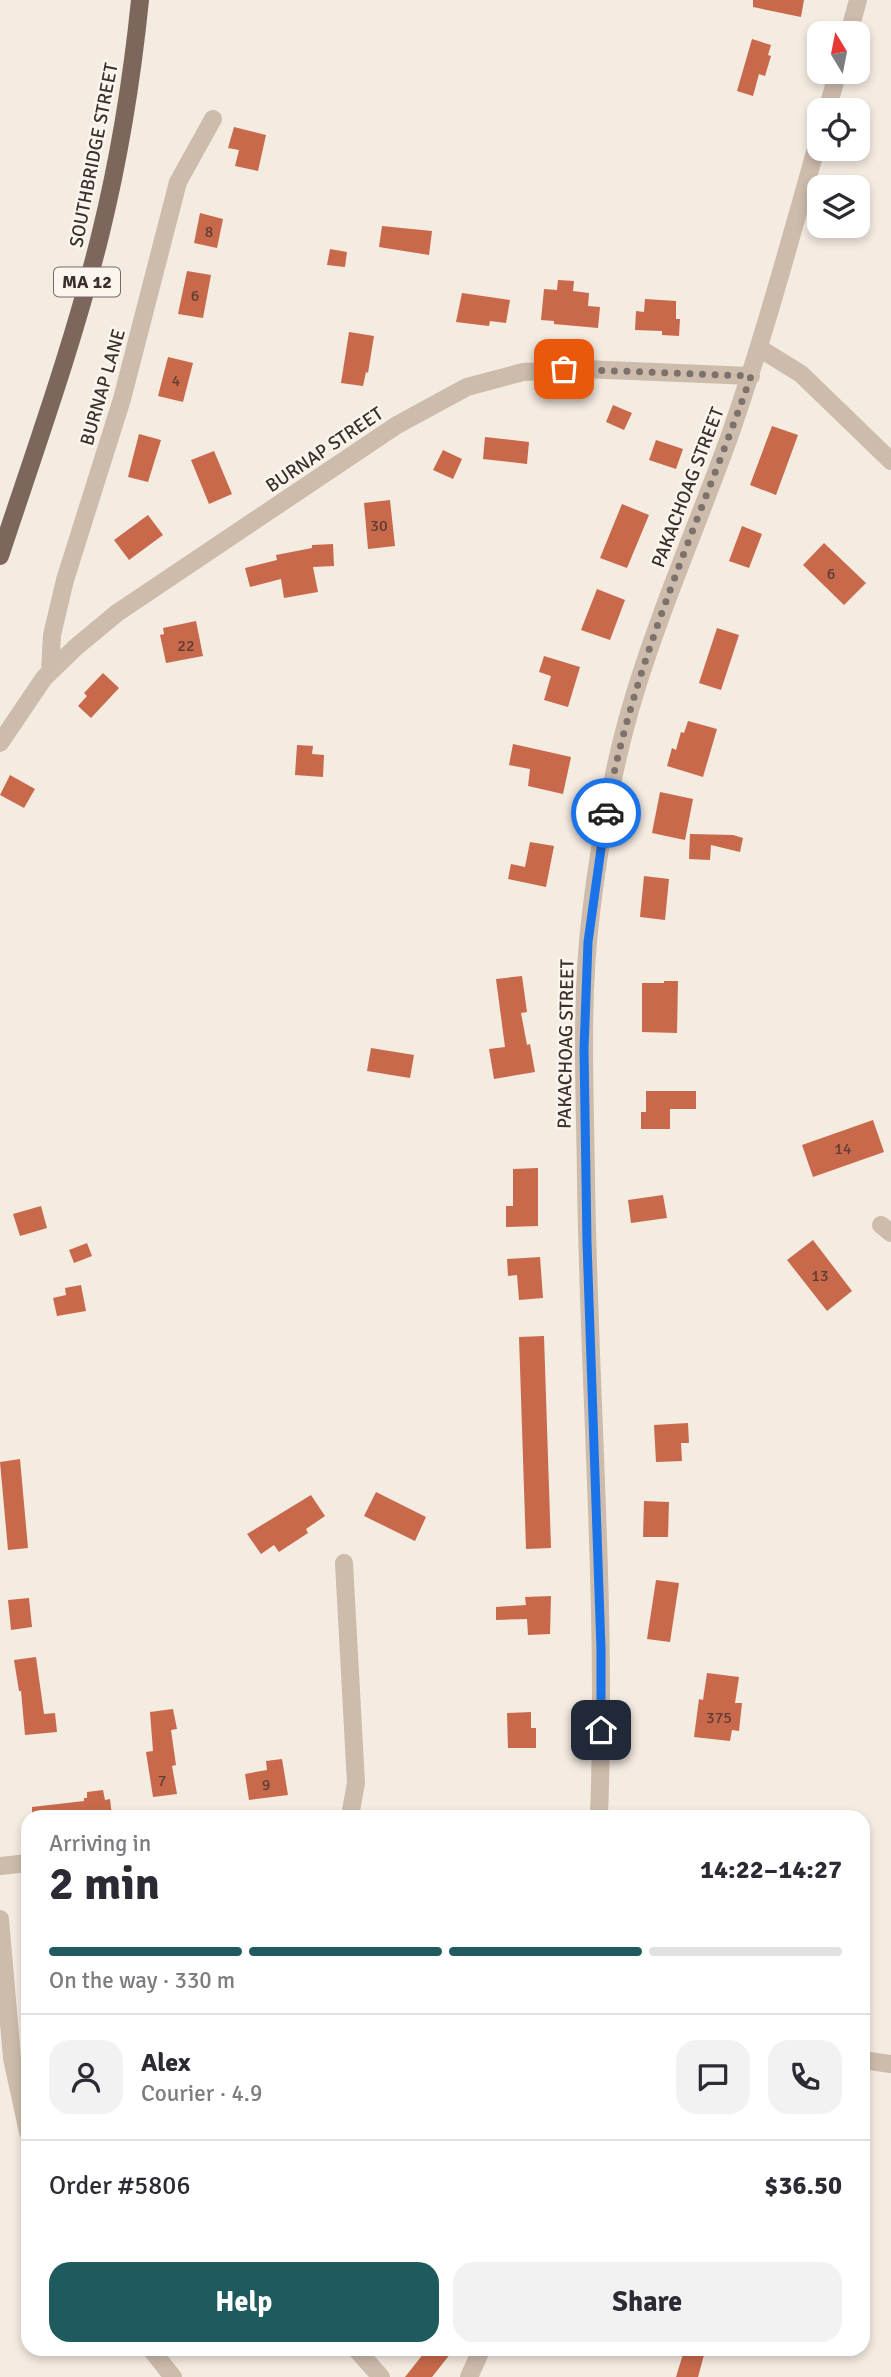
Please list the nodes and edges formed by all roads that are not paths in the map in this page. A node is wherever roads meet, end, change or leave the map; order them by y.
1 (140, 0) edge
2 (858, 0) edge
3 (852, 21) edge
4 (213, 119) dead end
5 (812, 161) edge
6 (759, 348) junction
7 (751, 376) junction
8 (891, 461) edge
9 (0, 556) edge
10 (50, 672) junction
11 (0, 743) edge
12 (344, 1563) dead end
13 (351, 1810) edge
14 (599, 1810) edge
15 (21, 1864) edge
16 (0, 1866) edge
17 (0, 1919) edge
18 (870, 2061) edge
19 (891, 2064) edge
20 (21, 2100) edge
21 (156, 2356) edge
22 (362, 2356) edge
23 (478, 2356) edge
24 (173, 2377) edge
25 (381, 2377) edge
26 (469, 2377) edge

1 - 9 main road, SOUTHBRIDGE STREET / MA 12
2 - 3 street
4 - 10 street, BURNAP LANE
5 - 6 street, PAKACHOAG STREET
6 - 7 street, PAKACHOAG STREET
6 - 8 street
7 - 10 street, BURNAP STREET
7 - 14 street, PAKACHOAG STREET
10 - 11 street, BURNAP STREET
12 - 13 street
15 - 16 street
17 - 20 street
18 - 19 street
21 - 24 street
22 - 25 street
23 - 26 street

